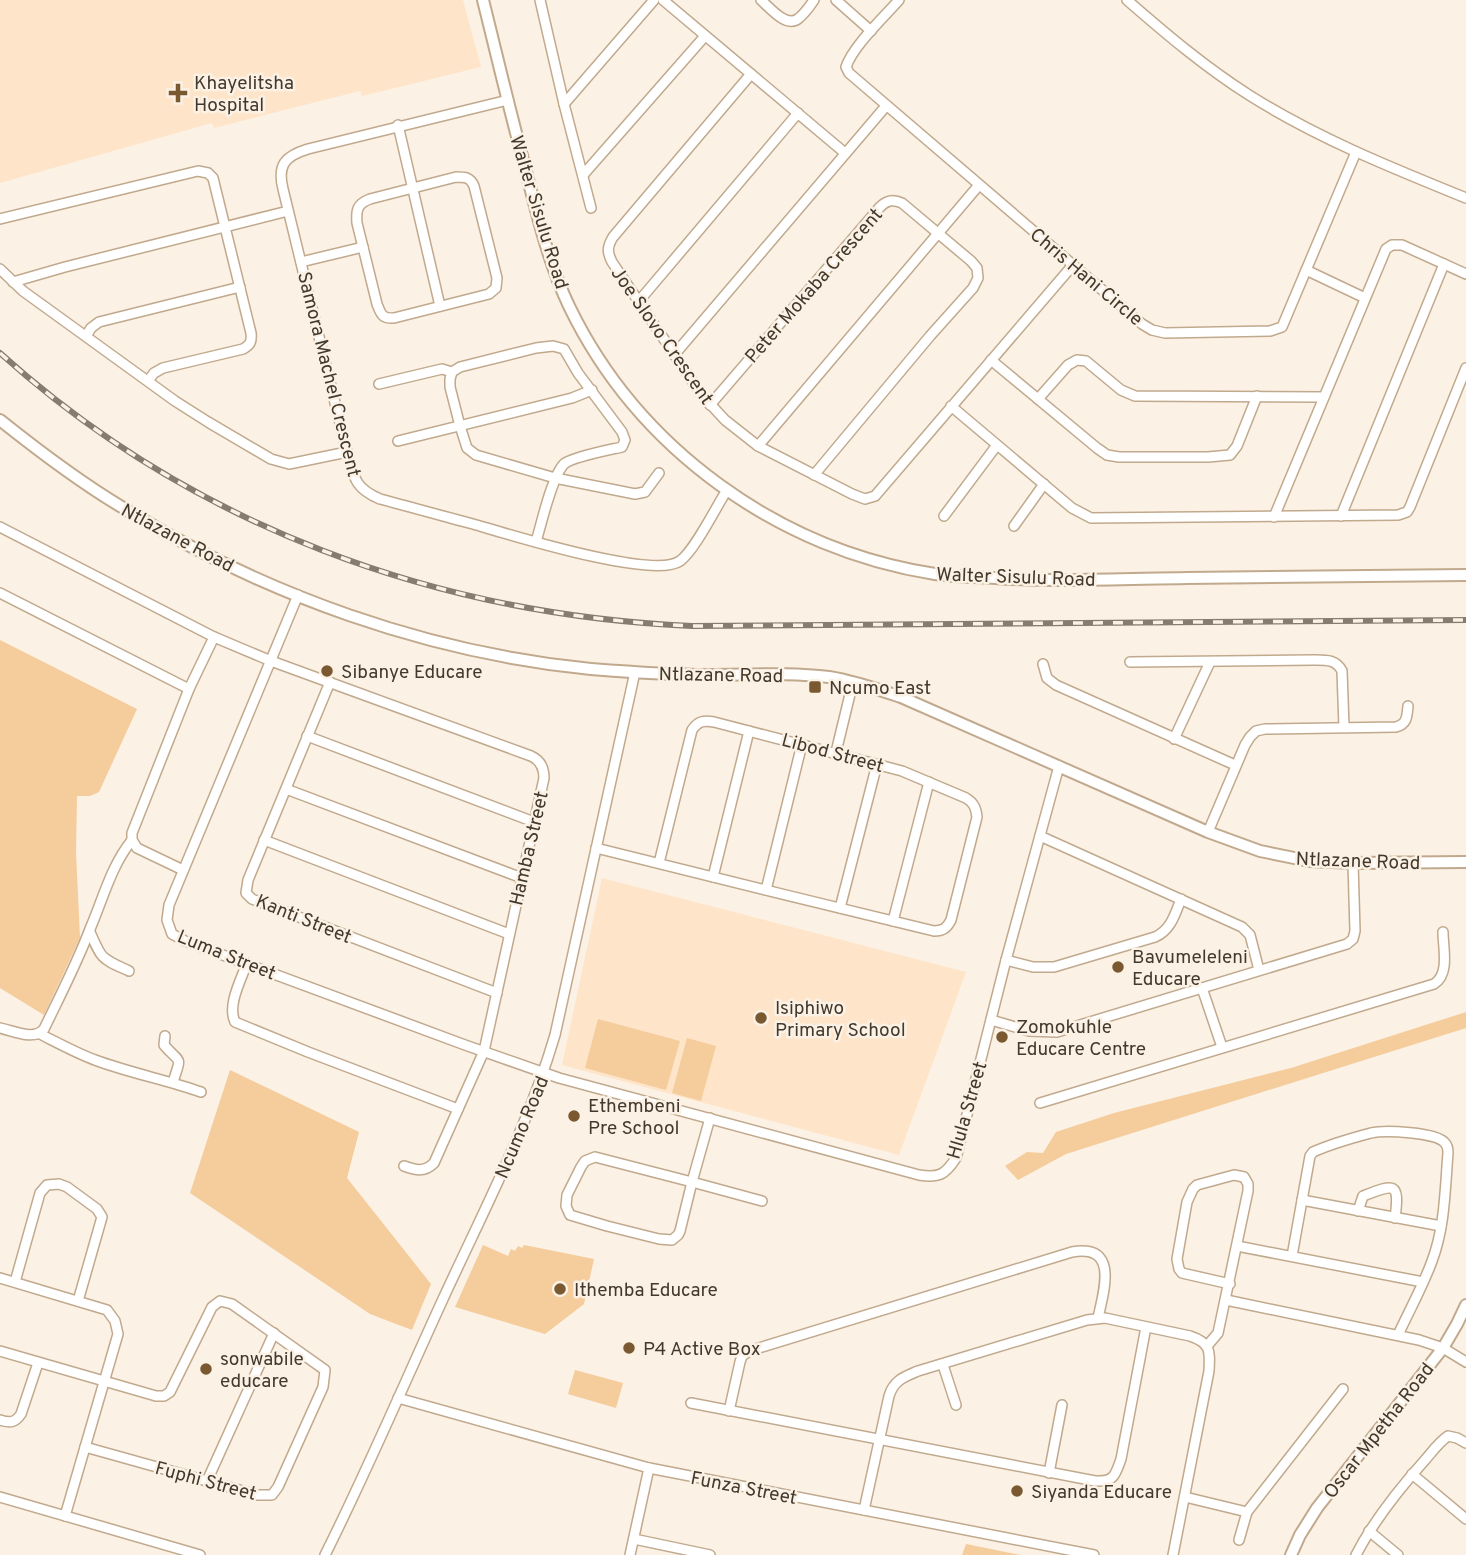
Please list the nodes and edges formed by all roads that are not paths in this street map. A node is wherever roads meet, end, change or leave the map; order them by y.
1 (483, 0) edge
2 (540, 0) edge
3 (654, 0) edge
4 (663, 0) edge
5 (761, 0) edge
6 (814, 0) edge
7 (836, 0) edge
8 (899, 0) edge
9 (1127, 0) edge
10 (871, 31) junction
11 (705, 36) junction
12 (751, 74) junction
13 (508, 100) junction
14 (564, 104) junction
15 (886, 106) junction
16 (798, 113) junction
17 (398, 125) junction
18 (1356, 152) junction
19 (845, 153) junction
20 (583, 175) junction
21 (979, 185) junction
22 (412, 189) junction
23 (1466, 198) edge
24 (591, 208) dead end
25 (289, 211) junction
26 (0, 219) edge
27 (225, 227) junction
28 (939, 235) junction
29 (363, 247) junction
30 (301, 262) junction
31 (1444, 264) junction
32 (1073, 265) junction
33 (0, 269) edge
34 (1306, 270) junction
35 (1466, 274) edge
36 (13, 282) junction
37 (240, 287) junction
38 (1365, 298) junction
39 (639, 301) junction
40 (440, 306) junction
41 (86, 336) junction
42 (674, 355) junction
43 (992, 360) junction
44 (1466, 369) edge
45 (452, 372) junction
46 (148, 381) junction
47 (379, 384) dead end
48 (592, 390) junction
49 (1257, 397) junction
50 (1324, 397) junction
51 (1038, 399) junction
52 (710, 405) junction
53 (951, 406) junction
54 (0, 420) edge
55 (460, 426) junction
56 (398, 441) dead end
57 (998, 445) junction
58 (758, 446) junction
59 (347, 452) junction
60 (659, 473) dead end
61 (814, 475) junction
62 (555, 478) junction
63 (1044, 484) junction
64 (727, 490) junction
65 (944, 516) dead end
66 (1340, 516) junction
67 (1274, 517) junction
68 (1014, 526) dead end
69 (0, 527) edge
70 (536, 542) junction
71 (1466, 575) edge
72 (0, 593) edge
73 (298, 596) junction
74 (214, 637) junction
75 (271, 661) junction
76 (1130, 662) dead end
77 (1210, 662) junction
78 (1043, 664) dead end
79 (635, 672) junction
80 (330, 682) junction
81 (853, 682) junction
82 (189, 689) junction
83 (1408, 706) dead end
84 (1344, 727) junction
85 (749, 731) junction
86 (307, 736) junction
87 (1174, 739) junction
88 (803, 744) junction
89 (835, 752) junction
90 (877, 764) junction
91 (1235, 765) junction
92 (1059, 766) junction
93 (929, 782) junction
94 (286, 789) junction
95 (534, 822) junction
96 (1208, 832) junction
97 (1040, 836) junction
98 (132, 840) junction
99 (264, 840) junction
100 (596, 848) junction
101 (1466, 862) edge
102 (659, 863) junction
103 (1353, 863) junction
104 (183, 870) junction
105 (713, 877) junction
106 (522, 878) junction
107 (766, 890) junction
108 (1181, 899) junction
109 (840, 908) junction
110 (893, 921) junction
111 (90, 932) junction
112 (1443, 932) dead end
113 (509, 934) junction
114 (1006, 960) junction
115 (247, 963) junction
116 (1259, 970) junction
117 (129, 971) dead end
118 (1202, 988) junction
119 (497, 993) junction
120 (992, 1020) junction
121 (0, 1028) edge
122 (40, 1034) junction
123 (165, 1036) dead end
124 (1222, 1047) junction
125 (484, 1051) junction
126 (544, 1073) junction
127 (173, 1082) junction
128 (201, 1092) dead end
129 (1040, 1103) dead end
130 (458, 1110) junction
131 (710, 1118) junction
132 (404, 1166) dead end
133 (692, 1182) junction
134 (1302, 1200) junction
135 (762, 1201) dead end
136 (1358, 1211) junction
137 (1395, 1218) junction
138 (1441, 1226) junction
139 (1237, 1246) junction
140 (1292, 1256) junction
141 (0, 1278) edge
142 (15, 1282) junction
143 (1423, 1282) junction
144 (1230, 1284) junction
145 (1226, 1300) junction
146 (78, 1301) junction
147 (1466, 1305) edge
148 (1098, 1318) junction
149 (1146, 1327) junction
150 (274, 1333) junction
151 (1398, 1335) junction
152 (1207, 1346) junction
153 (1443, 1348) junction
154 (0, 1351) edge
155 (1466, 1362) edge
156 (38, 1363) junction
157 (943, 1365) junction
158 (104, 1381) junction
159 (1343, 1389) dead end
160 (398, 1398) junction
161 (691, 1403) dead end
162 (956, 1405) dead end
163 (1062, 1405) dead end
164 (729, 1410) junction
165 (0, 1420) edge
166 (880, 1440) junction
167 (1466, 1443) edge
168 (85, 1447) junction
169 (649, 1468) junction
170 (1049, 1473) junction
171 (1412, 1474) junction
172 (207, 1481) junction
173 (0, 1497) edge
174 (1185, 1497) junction
175 (864, 1510) junction
176 (1247, 1512) junction
177 (65, 1516) junction
178 (1466, 1519) edge
179 (1369, 1531) junction
180 (634, 1539) junction
181 (1239, 1540) dead end
182 (200, 1555) edge
183 (325, 1555) edge
184 (631, 1555) edge
185 (706, 1555) edge
186 (1094, 1555) edge
187 (1173, 1555) edge
188 (1291, 1555) edge
189 (1356, 1555) edge
190 (1398, 1555) edge

1 - 13 street, Walter Sisulu Road
2 - 14 street
3 - 14 street
4 - 11 street
5 - 6 street
7 - 10 street
8 - 10 street, Chris Hani Circle
9 - 18 street
10 - 15 street, Chris Hani Circle
11 - 12 street
11 - 20 street
12 - 16 street
12 - 39 street, Joe Slovo Crescent
13 - 17 street, Samora Machel Crescent
13 - 64 street, Walter Sisulu Road
14 - 20 street
15 - 19 street
15 - 21 street, Chris Hani Circle
16 - 19 street
16 - 39 street
17 - 22 street
17 - 25 street, Samora Machel Crescent
18 - 23 street
18 - 34 street, Chris Hani Circle
19 - 42 street
20 - 24 street
21 - 28 street
21 - 32 street, Chris Hani Circle
22 - 29 street
22 - 40 street
22 - 40 street
25 - 27 street
25 - 30 street, Samora Machel Crescent
26 - 27 street
27 - 36 street
27 - 37 street
28 - 52 street, Peter Mokaba Crescent
28 - 58 street
28 - 61 street, Peter Mokaba Crescent
29 - 30 street
29 - 40 street
30 - 59 street, Samora Machel Crescent
31 - 35 street
31 - 38 street
31 - 66 street
32 - 34 street, Chris Hani Circle
32 - 43 street, Joe Slovo Crescent
33 - 36 street
34 - 38 street
36 - 41 street
37 - 41 street
37 - 46 street
38 - 50 street
39 - 42 street, Joe Slovo Crescent
41 - 46 street
42 - 52 street, Joe Slovo Crescent
43 - 51 street
43 - 53 street, Joe Slovo Crescent
44 - 66 street
45 - 47 street
45 - 48 street
45 - 55 street
46 - 59 street
48 - 55 street
48 - 62 street
49 - 50 street
49 - 51 street
49 - 51 street
50 - 67 street
52 - 58 street, Joe Slovo Crescent
53 - 57 street
53 - 61 street, Joe Slovo Crescent
54 - 73 street, Ntlazane Road
55 - 56 street
55 - 62 street
57 - 63 street
57 - 65 street
58 - 61 street, Joe Slovo Crescent
59 - 70 street, Samora Machel Crescent
60 - 62 street
62 - 70 street
63 - 67 street
63 - 68 street
64 - 70 street, Samora Machel Crescent
64 - 71 street, Walter Sisulu Road
66 - 67 street
69 - 74 street, Hamba Street
72 - 82 street
73 - 75 street, Luma Street
73 - 79 street, Ntlazane Road
74 - 75 street, Hamba Street
74 - 82 street
75 - 80 street, Hamba Street
75 - 104 street, Luma Street
76 - 77 street
77 - 84 street
77 - 87 street
78 - 87 street
79 - 81 street, Ntlazane Road
79 - 100 street, Ncumo Road
80 - 86 street, Kanti Street
80 - 95 street, Hamba Street
81 - 89 street
81 - 92 street, Ntlazane Road
82 - 98 street
83 - 84 street
84 - 91 street
85 - 88 street, Libod Street
85 - 102 street, Libod Street
85 - 105 street
86 - 94 street, Kanti Street
86 - 95 street
87 - 91 street
88 - 89 street, Libod Street
88 - 107 street
89 - 90 street, Libod Street
90 - 93 street, Libod Street
90 - 109 street
91 - 96 street
92 - 96 street, Ntlazane Road
92 - 97 street, Hlula Street
93 - 110 street
93 - 110 street, Libod Street
94 - 99 street, Kanti Street
94 - 106 street
95 - 106 street, Hamba Street
96 - 103 street, Ntlazane Road
97 - 108 street
97 - 114 street, Hlula Street
98 - 104 street
98 - 111 street
99 - 113 street
99 - 119 street, Kanti Street
100 - 102 street
100 - 126 street, Ncumo Road
101 - 103 street, Ntlazane Road
102 - 105 street
103 - 116 street
104 - 115 street, Luma Street
105 - 107 street
106 - 113 street, Hamba Street
107 - 109 street
108 - 114 street
108 - 116 street
109 - 110 street
111 - 117 street
111 - 122 street
112 - 124 street
113 - 119 street, Hamba Street
114 - 120 street, Hlula Street
115 - 125 street, Luma Street
115 - 130 street
116 - 118 street
118 - 120 street
118 - 124 street
119 - 125 street, Hamba Street
120 - 131 street, Hlula Street
121 - 122 street
122 - 127 street
123 - 127 street
124 - 129 street
125 - 126 street, Luma Street
125 - 130 street, Hamba Street
126 - 131 street, Hlula Street
126 - 160 street, Ncumo Road
127 - 128 street
130 - 132 street, Hamba Street
131 - 133 street
133 - 133 street
133 - 135 street
134 - 136 street
134 - 138 street
134 - 140 street
136 - 137 street
136 - 137 street
137 - 138 street
138 - 143 street
139 - 140 street
139 - 144 street
139 - 144 street
140 - 143 street
141 - 142 street
142 - 146 street
142 - 146 street
143 - 151 street
144 - 145 street
145 - 151 street
145 - 152 street
146 - 158 street
147 - 153 street, Oscar Mpetha Road
148 - 149 street
148 - 157 street
148 - 164 street
149 - 152 street
149 - 170 street
150 - 158 street, Fuphi Street
150 - 172 street
150 - 172 street, Fuphi Street
151 - 153 street
152 - 174 street
153 - 155 street
153 - 188 street, Oscar Mpetha Road
154 - 156 street
156 - 158 street
156 - 165 street
157 - 162 street
157 - 166 street
158 - 168 street
159 - 176 street
160 - 169 street, Funza Street
160 - 183 street, Ncumo Road
161 - 164 street
163 - 170 street
164 - 166 street
166 - 170 street
166 - 175 street
167 - 171 street
168 - 172 street, Fuphi Street
168 - 177 street
169 - 175 street, Funza Street
169 - 180 street
171 - 178 street
171 - 179 street
173 - 177 street
174 - 176 street
174 - 187 street
175 - 186 street, Funza Street
176 - 181 street
177 - 182 street
179 - 189 street
179 - 190 street
180 - 184 street
180 - 185 street

